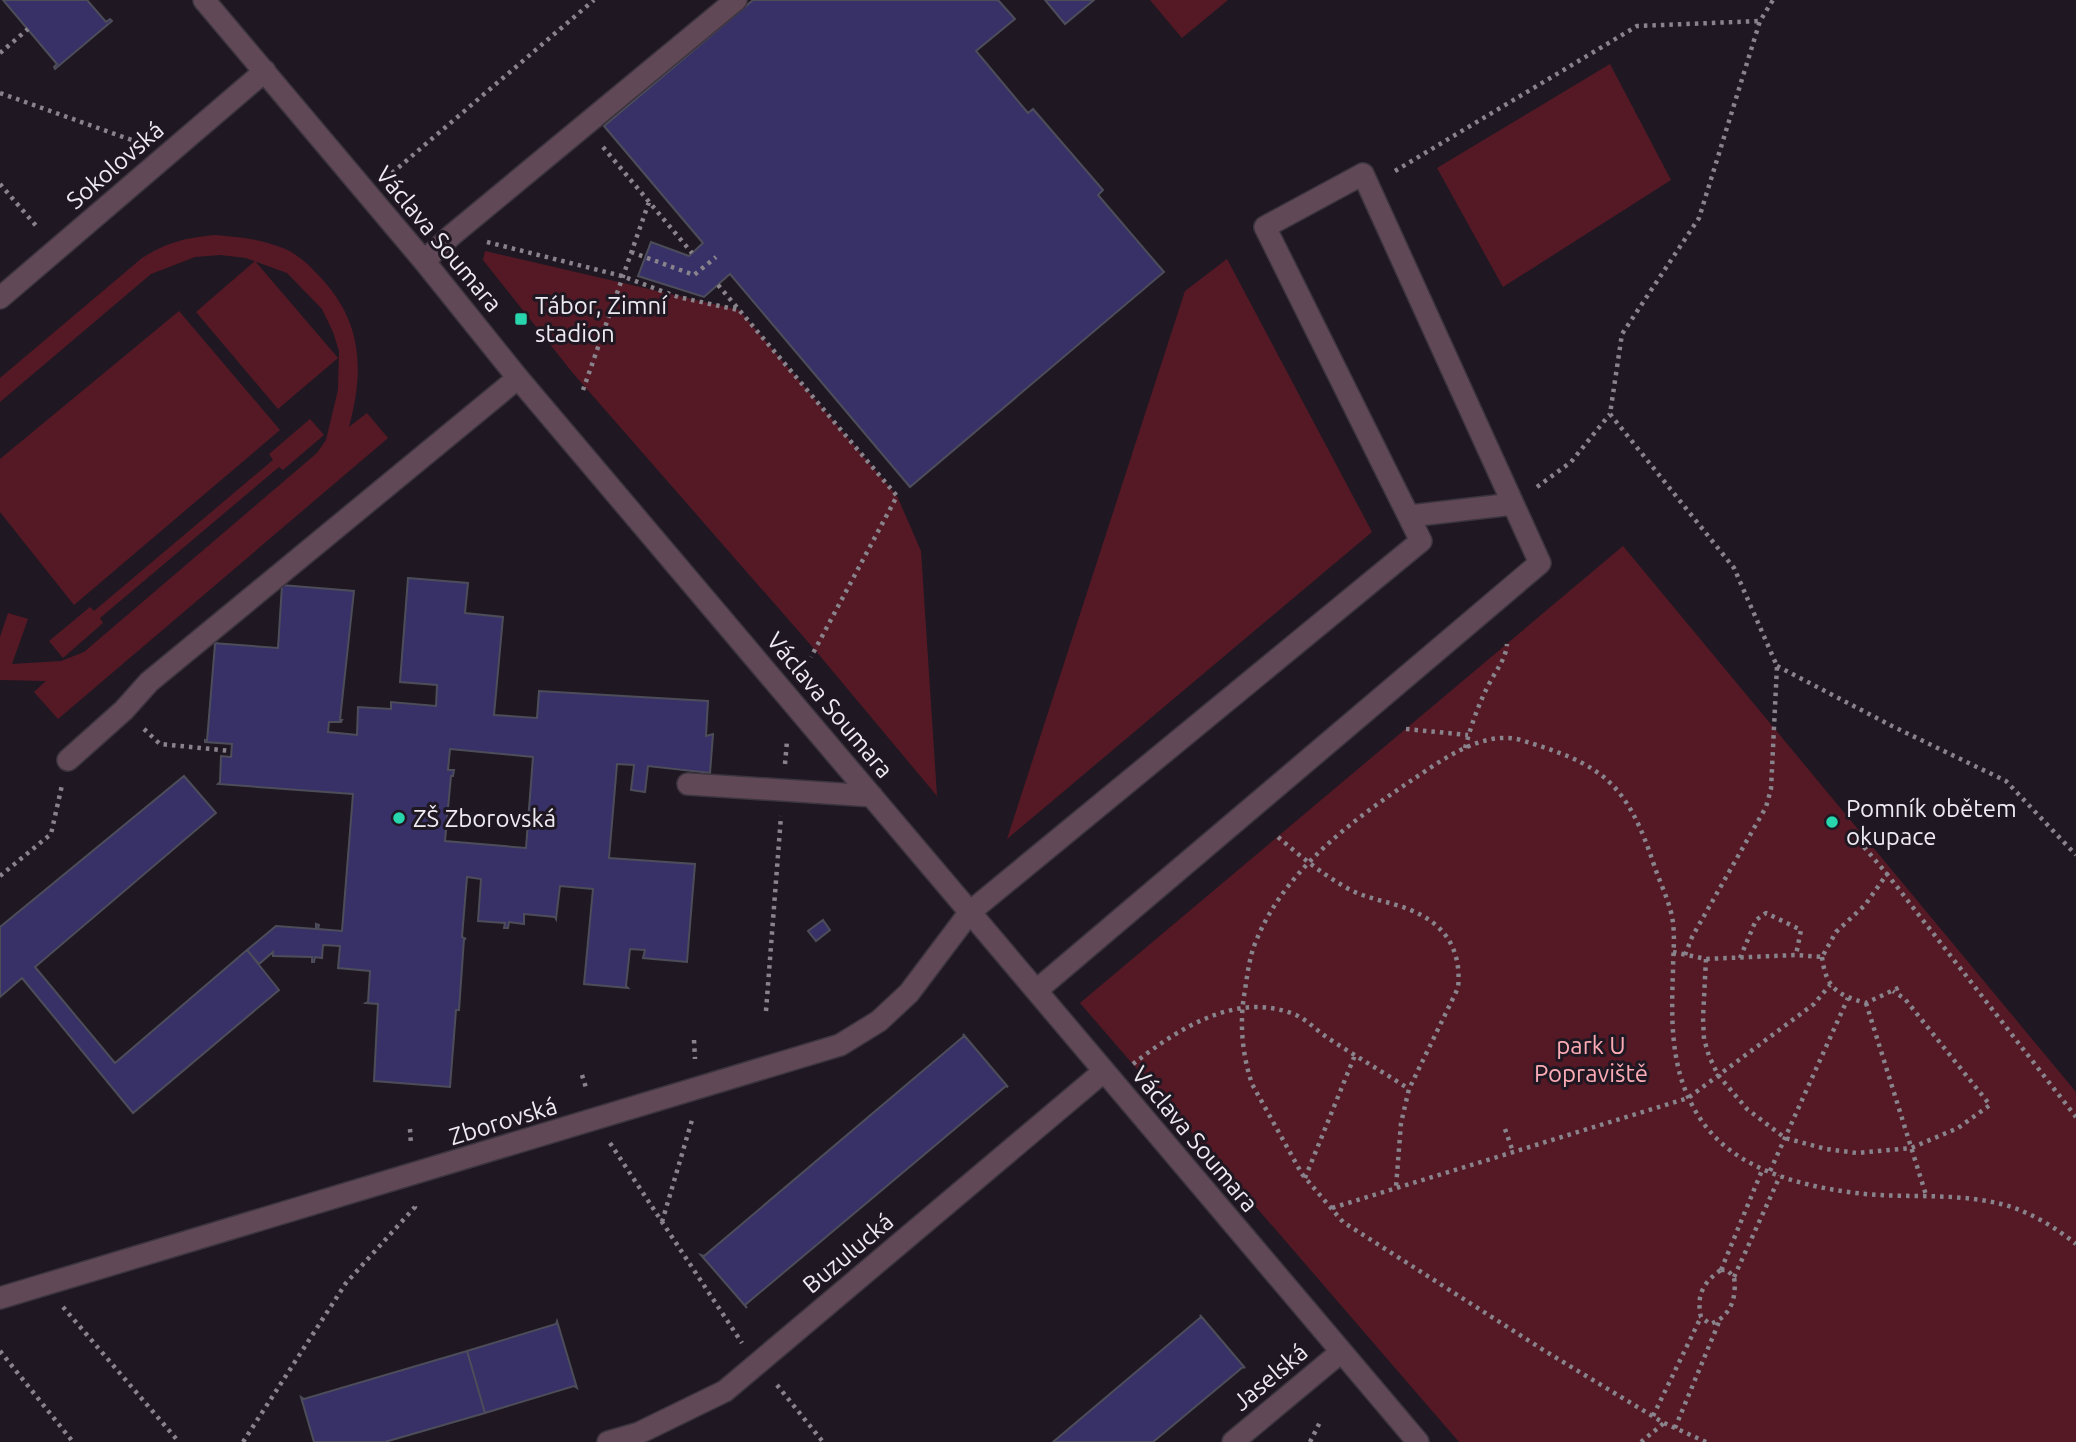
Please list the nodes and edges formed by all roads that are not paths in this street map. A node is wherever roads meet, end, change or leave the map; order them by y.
1 (204, 0) edge
2 (736, 0) edge
3 (265, 71) junction
4 (424, 261) junction
5 (0, 298) edge
6 (518, 378) junction
7 (1513, 504) junction
8 (1410, 516) junction
9 (68, 760) road end
10 (688, 784) dead end
11 (872, 796) junction
12 (970, 912) junction
13 (1037, 990) junction
14 (1107, 1077) junction
15 (0, 1298) edge
16 (1341, 1352) junction
17 (608, 1442) edge
18 (1233, 1442) edge
19 (1418, 1442) edge

1 - 3 street, Václava Soumara
2 - 4 street
3 - 4 street, Václava Soumara
3 - 5 street, Sokolovská
4 - 6 street, Václava Soumara
6 - 9 street
6 - 11 street, Václava Soumara
7 - 8 street
7 - 8 street
7 - 13 street
8 - 12 street, Zborovská
10 - 11 street
11 - 12 street, Václava Soumara
12 - 13 street, Václava Soumara
12 - 15 street, Zborovská
13 - 14 street, Václava Soumara
14 - 16 street, Václava Soumara
14 - 17 street, Buzulucká
16 - 18 street, Jaselská
16 - 19 street, Václava Soumara

